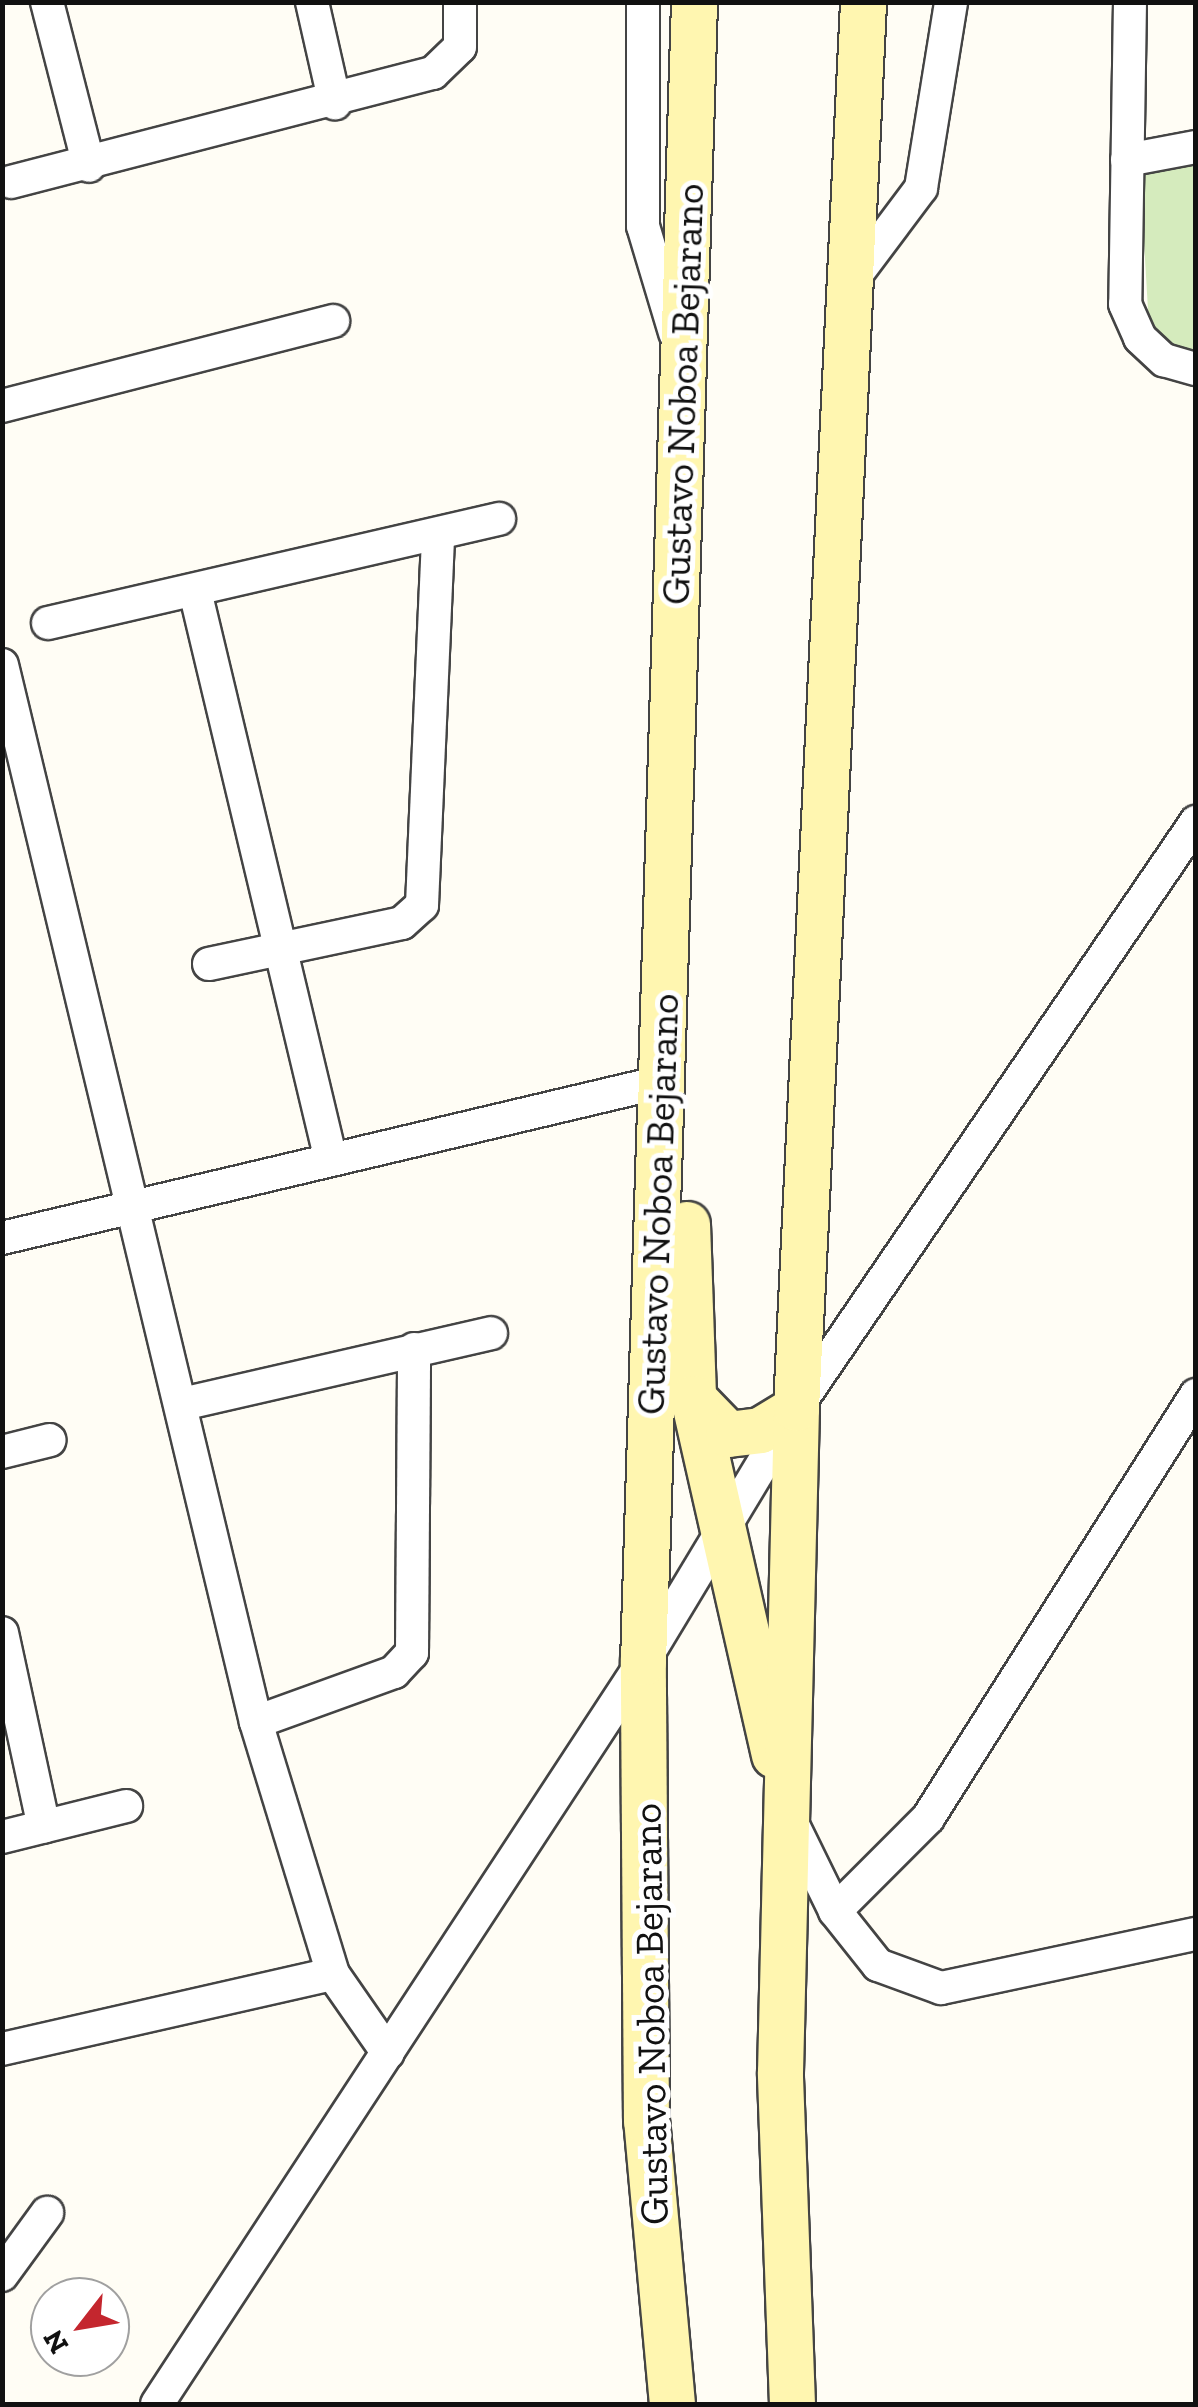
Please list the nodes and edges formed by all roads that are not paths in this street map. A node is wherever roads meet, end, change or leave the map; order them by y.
1 (47, 2) edge
2 (312, 2) edge
3 (460, 2) edge
4 (643, 2) edge
5 (694, 2) edge
6 (862, 2) edge
7 (951, 2) edge
8 (1130, 2) edge
9 (335, 103) junction
10 (1196, 147) edge
11 (1127, 160) junction
12 (88, 166) junction
13 (12, 182) dead end
14 (849, 284) junction
15 (333, 321) dead end
16 (683, 360) junction
17 (1196, 370) edge
18 (2, 406) edge
19 (499, 519) dead end
20 (438, 535) junction
21 (677, 553) junction
22 (195, 590) junction
23 (48, 623) dead end
24 (2, 664) edge
25 (1196, 822) edge
26 (287, 950) junction
27 (209, 964) dead end
28 (661, 1082) junction
29 (331, 1160) junction
30 (132, 1206) junction
31 (2, 1238) edge
32 (490, 1334) dead end
33 (414, 1348) junction
34 (1196, 1395) edge
35 (693, 1398) junction
36 (182, 1404) junction
37 (796, 1408) junction
38 (50, 1440) dead end
39 (2, 1452) edge
40 (721, 1537) junction
41 (3, 1638) edge
42 (643, 1662) junction
43 (256, 1722) junction
44 (126, 1806) dead end
45 (788, 1816) junction
46 (44, 1827) junction
47 (2, 1837) edge
48 (835, 1910) junction
49 (1196, 1934) edge
50 (333, 1974) junction
51 (2, 2049) edge
52 (388, 2053) junction
53 (47, 2213) dead end
54 (2, 2274) edge
55 (158, 2404) edge
56 (672, 2404) edge
57 (792, 2404) edge

1 - 12 street
2 - 9 street
3 - 9 street
4 - 16 street
5 - 16 street, Gustavo Noboa Bejarano
6 - 14 street
7 - 14 street
8 - 11 street
9 - 12 street
10 - 11 street
11 - 17 street
12 - 13 street
14 - 37 street
15 - 18 street
16 - 21 street, Gustavo Noboa Bejarano
19 - 20 street
20 - 22 street
20 - 26 street
21 - 28 street, Gustavo Noboa Bejarano
21 - 35 street
22 - 23 street
22 - 26 street
24 - 30 street
25 - 37 street
26 - 27 street
26 - 29 street
28 - 29 street
28 - 42 street, Gustavo Noboa Bejarano
29 - 30 street
30 - 31 street
30 - 36 street
32 - 33 street
33 - 36 street
33 - 43 street
34 - 48 street
35 - 37 street
35 - 40 street
36 - 43 street
37 - 40 street
37 - 45 street
38 - 39 street
40 - 42 street
40 - 45 street
41 - 46 street
42 - 52 street
42 - 56 street, Gustavo Noboa Bejarano
43 - 50 street
44 - 46 street
45 - 48 street
45 - 57 street
46 - 47 street
48 - 49 street
50 - 51 street
50 - 52 street
52 - 55 street
53 - 54 street

